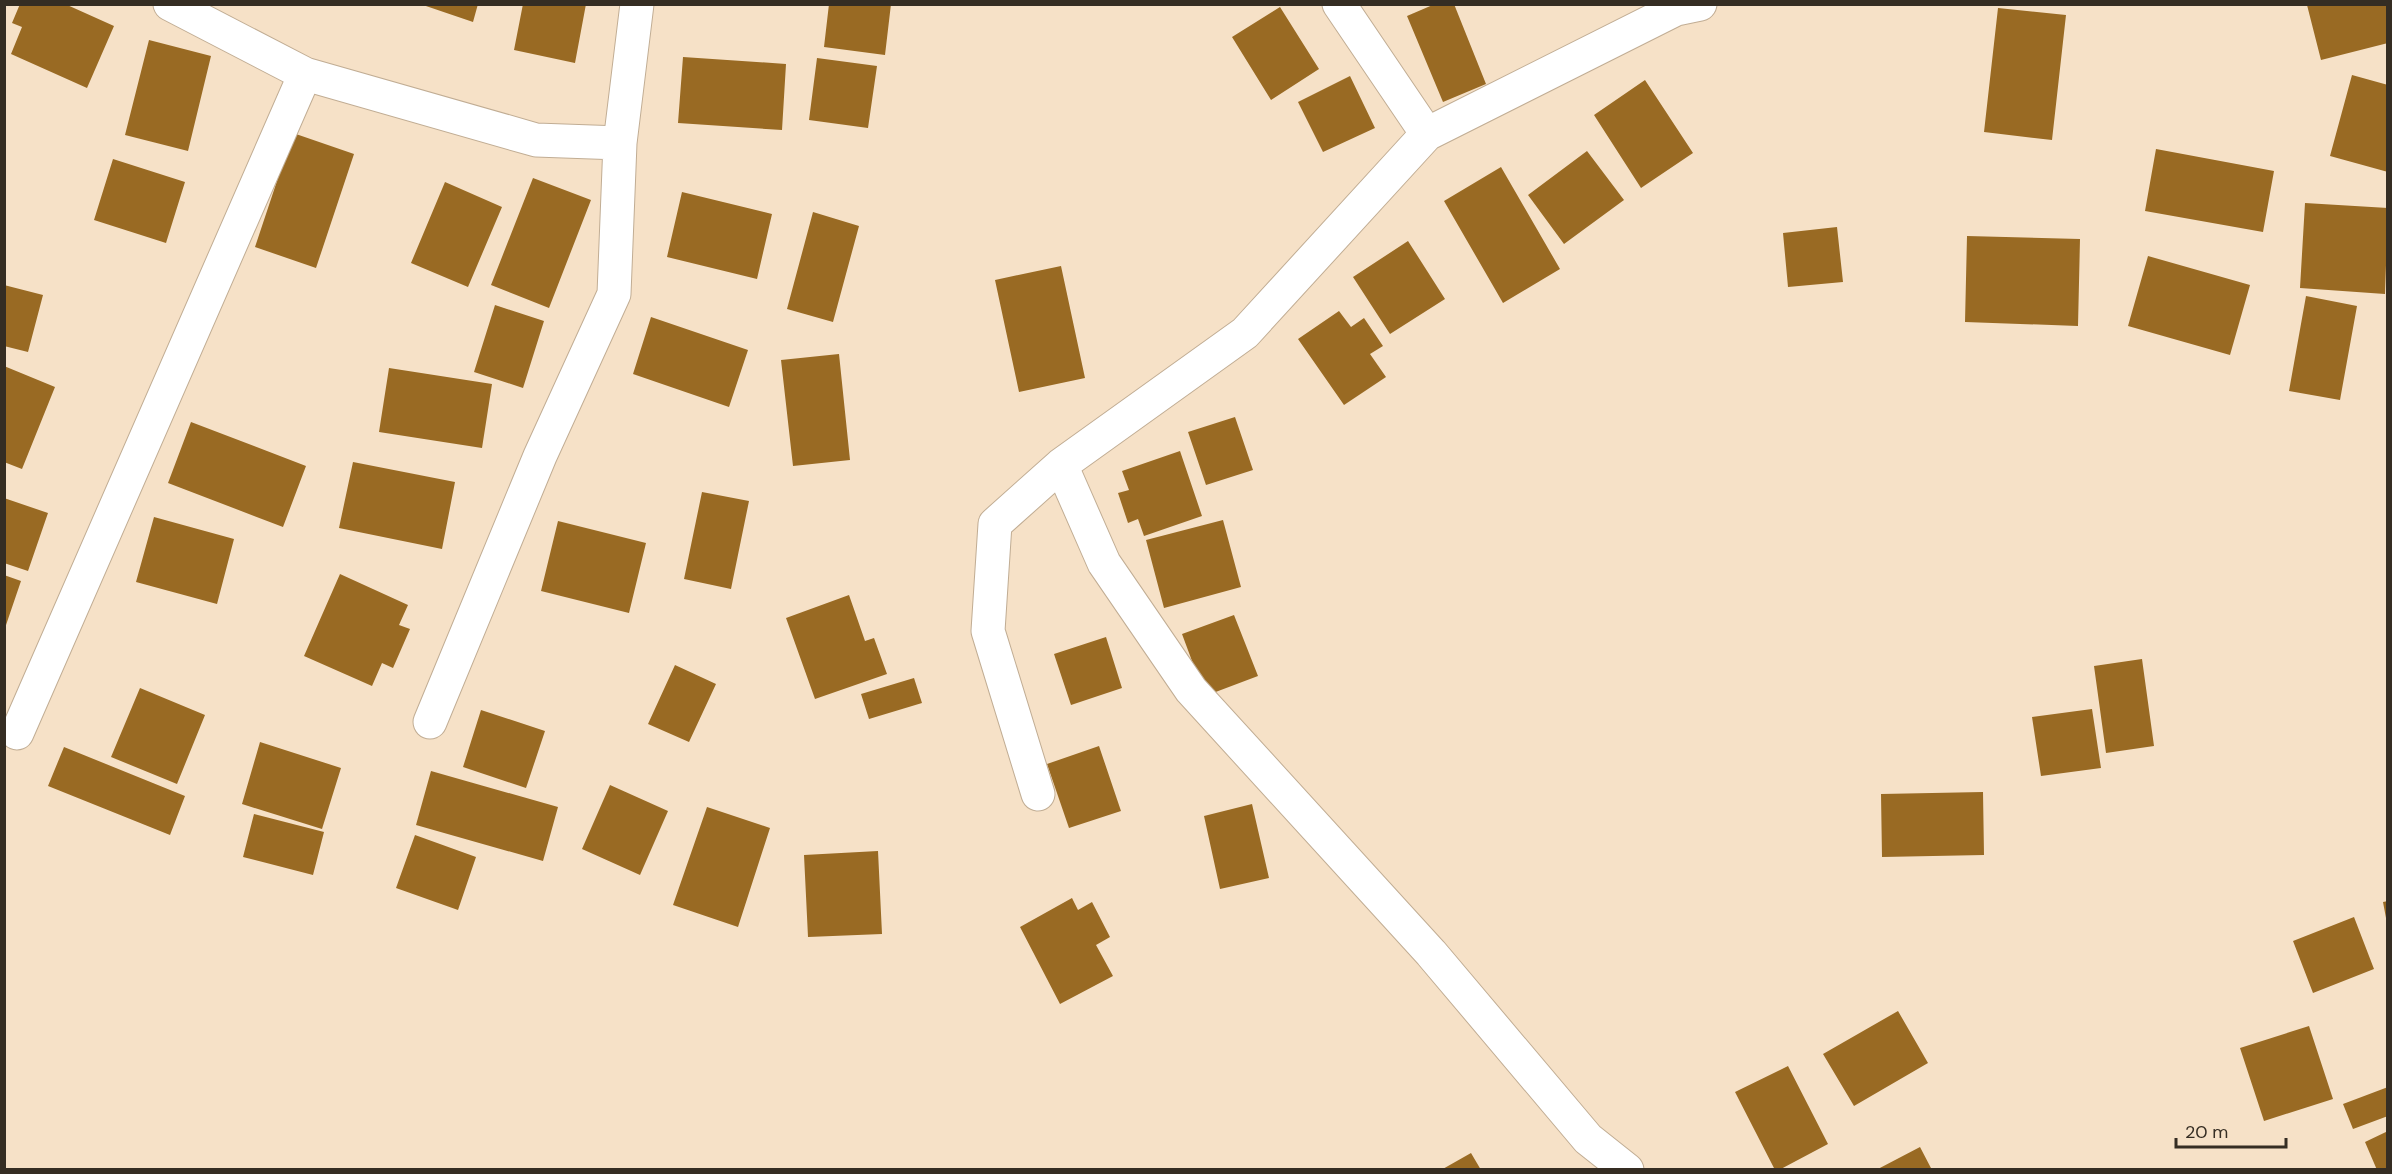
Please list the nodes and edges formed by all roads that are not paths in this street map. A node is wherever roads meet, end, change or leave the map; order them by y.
1 (170, 4) edge
2 (637, 4) edge
3 (1339, 4) edge
4 (1700, 4) edge
5 (306, 74) junction
6 (1427, 134) junction
7 (620, 142) junction
8 (1061, 465) junction
9 (429, 722) dead end
10 (17, 733) dead end
11 (1038, 794) dead end
12 (1628, 1170) edge

1 - 5 street
2 - 7 street
3 - 6 street
4 - 6 street
5 - 7 street
5 - 10 street
6 - 8 street
7 - 9 street
8 - 11 street
8 - 12 street

